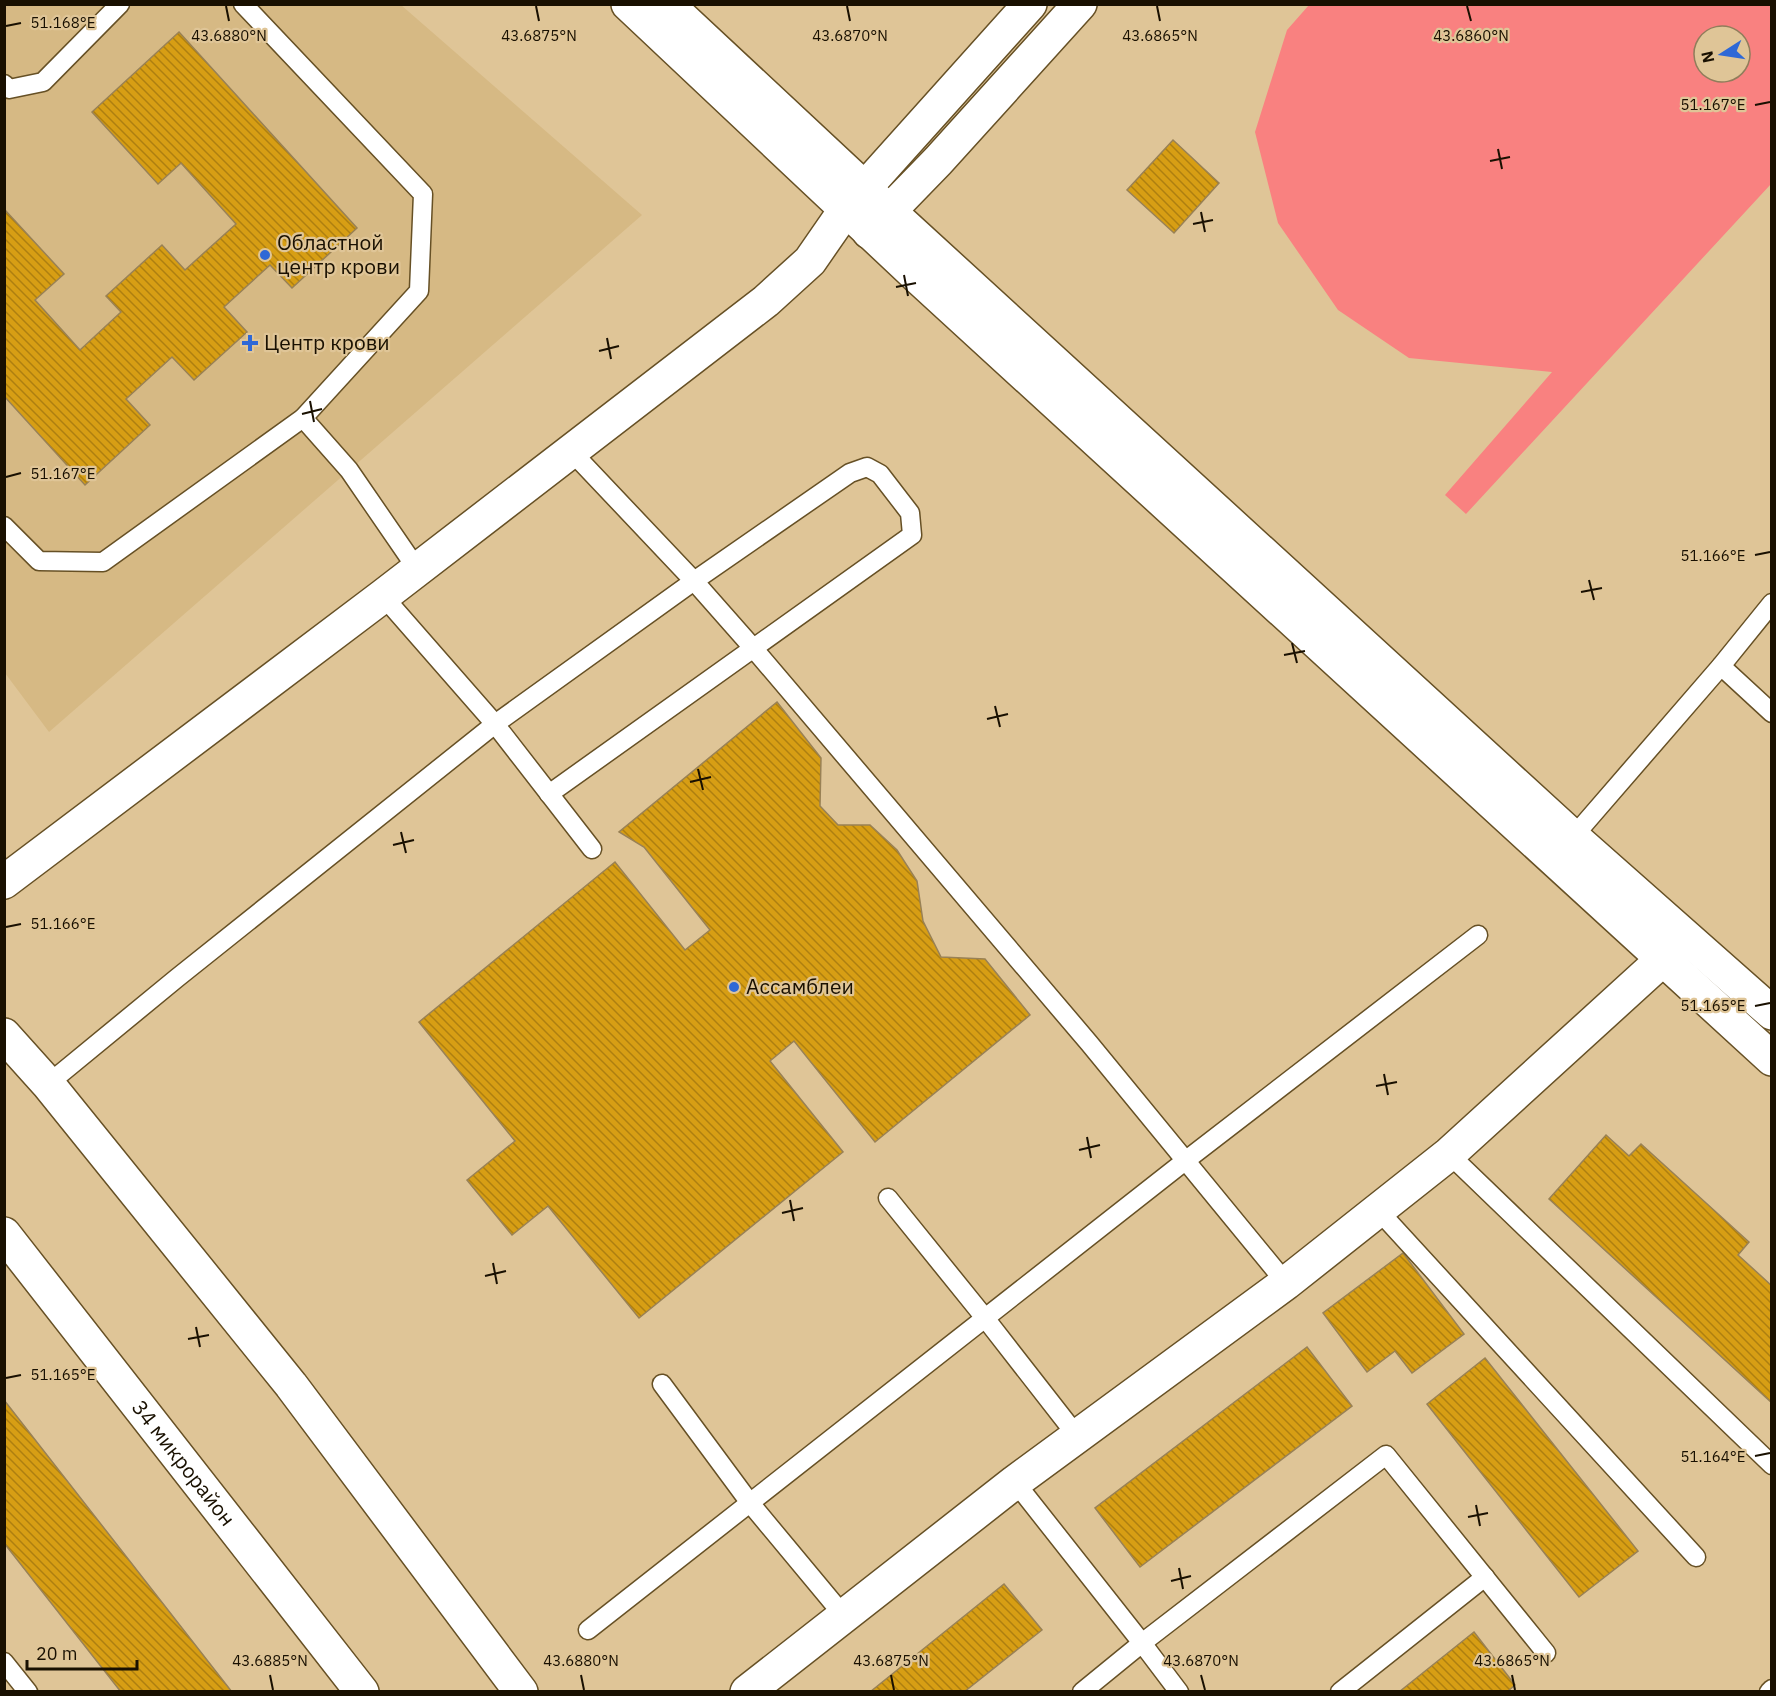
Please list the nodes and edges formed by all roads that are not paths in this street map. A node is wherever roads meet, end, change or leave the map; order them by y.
1 (120, 4) edge
2 (243, 4) edge
3 (628, 4) edge
4 (667, 4) edge
5 (1030, 4) edge
6 (1080, 4) edge
7 (4, 84) edge
8 (856, 199) junction
9 (880, 221) junction
10 (810, 261) junction
11 (303, 418) junction
12 (570, 450) junction
13 (4, 526) edge
14 (417, 569) junction
15 (694, 581) junction
16 (383, 596) junction
17 (1772, 603) edge
18 (754, 649) junction
19 (1721, 666) junction
20 (1772, 713) edge
21 (495, 724) junction
22 (549, 794) junction
23 (1573, 837) junction
24 (592, 849) dead end
25 (4, 882) edge
26 (1478, 935) dead end
27 (1662, 960) junction
28 (1772, 1013) edge
29 (4, 1035) edge
30 (1772, 1059) edge
31 (48, 1084) junction
32 (1449, 1154) junction
33 (1185, 1161) junction
34 (888, 1198) dead end
35 (1378, 1210) junction
36 (4, 1234) edge
37 (1286, 1283) junction
38 (985, 1318) junction
39 (662, 1384) dead end
40 (1077, 1436) junction
41 (1772, 1465) edge
42 (1015, 1482) junction
43 (750, 1503) junction
44 (1696, 1557) dead end
45 (1485, 1577) junction
46 (844, 1616) junction
47 (588, 1630) dead end
48 (1142, 1644) junction
49 (1546, 1653) dead end
50 (4, 1662) edge
51 (28, 1692) edge
52 (362, 1692) edge
53 (521, 1692) edge
54 (747, 1692) edge
55 (1082, 1692) edge
56 (1179, 1692) edge
57 (1340, 1692) edge

1 - 7 lane
2 - 11 lane
3 - 8 street
4 - 8 street
5 - 8 street
6 - 9 street
8 - 9 street
8 - 10 street
9 - 10 street
9 - 23 street
9 - 27 street
10 - 12 street
11 - 13 lane
11 - 14 lane
12 - 14 street
12 - 15 lane
14 - 16 street
15 - 18 lane
15 - 18 lane
15 - 21 lane
16 - 21 lane
16 - 25 street
17 - 19 lane
18 - 22 lane
18 - 33 lane
19 - 20 lane
19 - 23 lane
21 - 22 lane
21 - 31 lane
22 - 24 lane
23 - 28 street
26 - 33 lane
27 - 30 street
27 - 32 street
29 - 31 street
31 - 53 street
32 - 35 street
32 - 41 lane
33 - 37 lane
33 - 38 lane
34 - 38 lane
35 - 37 street
35 - 44 lane
36 - 52 street, 34 микрорайон
37 - 40 street
38 - 40 lane
38 - 43 lane
39 - 43 lane
40 - 42 street
42 - 46 street
42 - 48 lane
43 - 46 lane
43 - 47 lane
45 - 48 lane
45 - 49 lane
45 - 57 lane
46 - 54 street
48 - 55 lane
48 - 56 lane
50 - 51 lane

